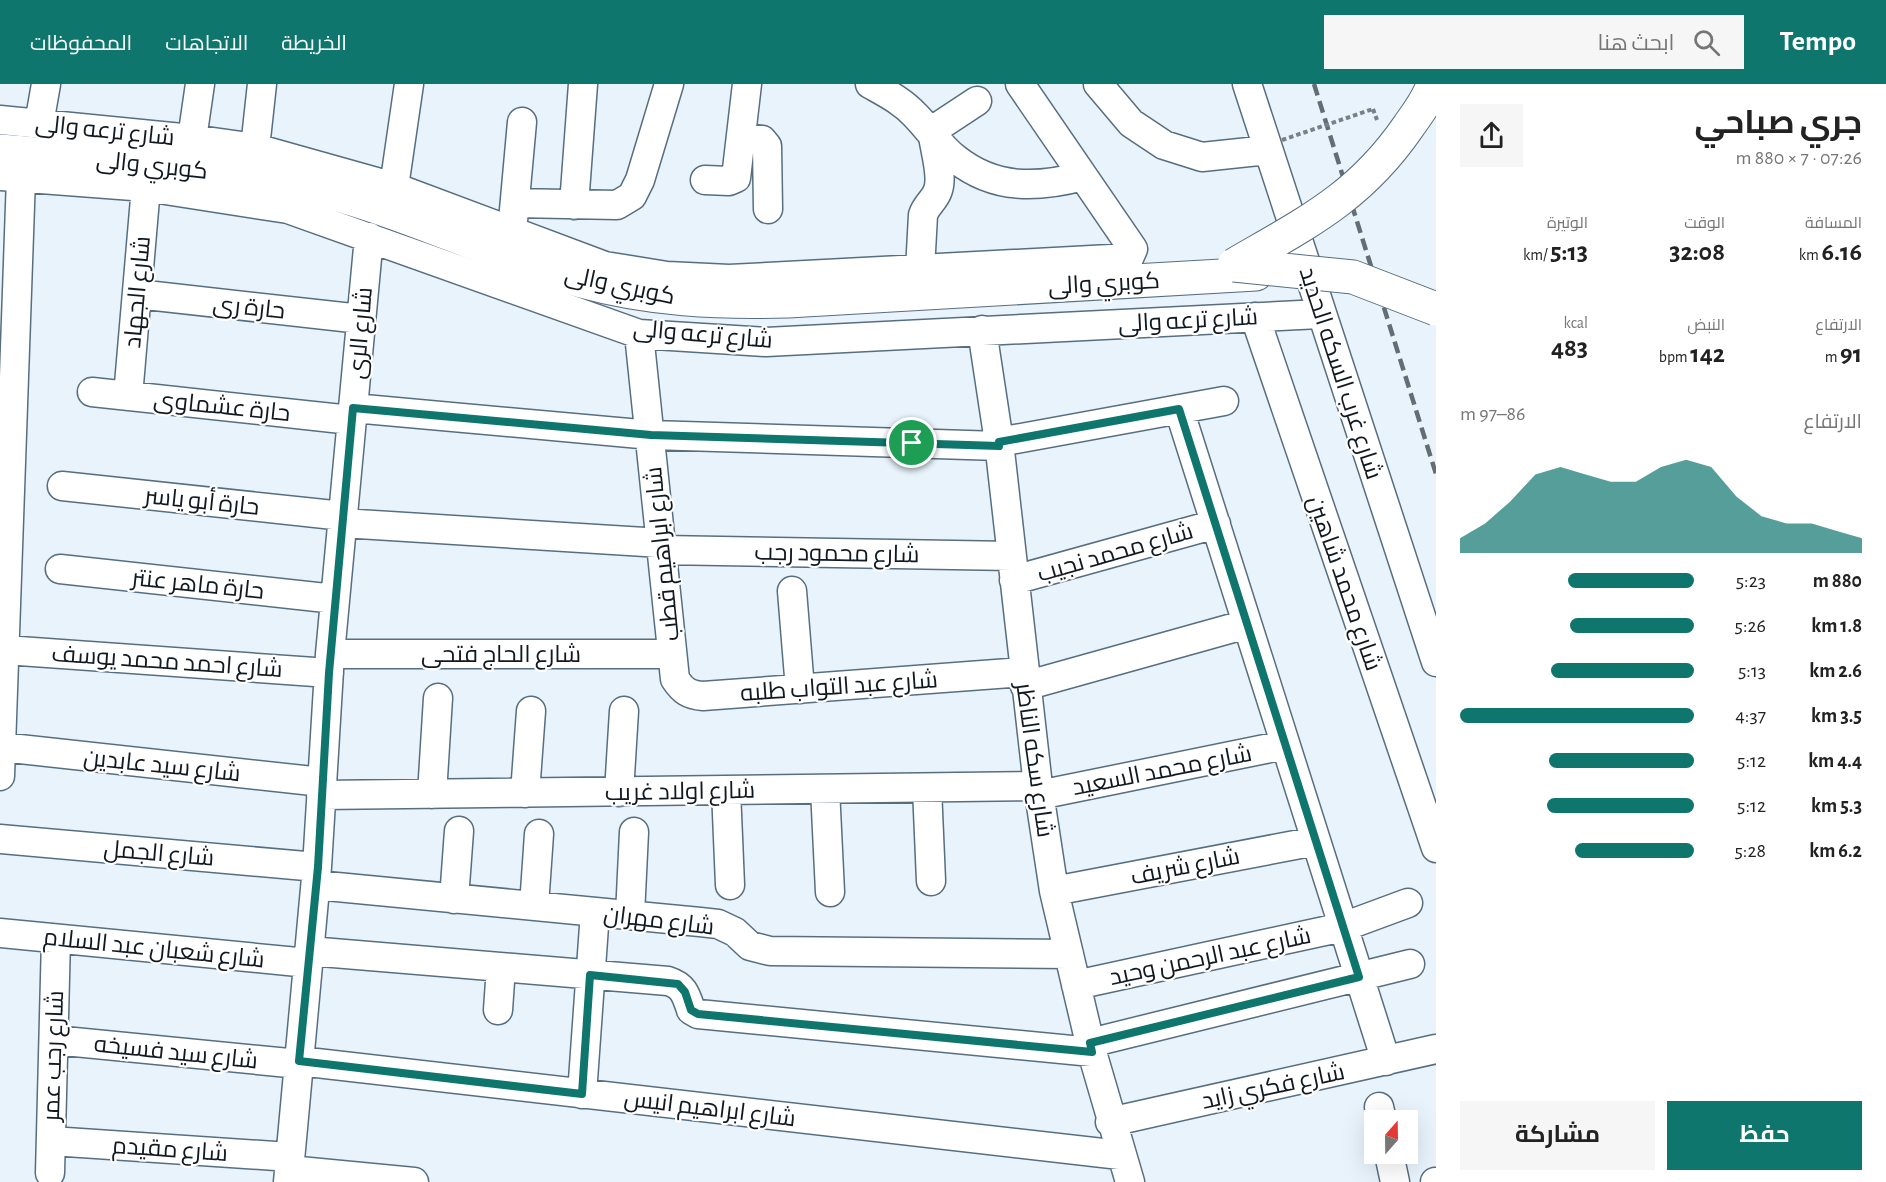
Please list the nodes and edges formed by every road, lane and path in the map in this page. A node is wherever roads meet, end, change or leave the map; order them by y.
1 (46, 84) edge
2 (200, 84) edge
3 (262, 84) edge
4 (409, 84) edge
5 (583, 84) edge
6 (669, 84) edge
7 (747, 84) edge
8 (870, 84) edge
9 (1020, 84) edge
10 (1098, 84) edge
11 (1247, 84) edge
12 (1433, 84) edge
13 (977, 101) dead end
14 (1372, 109) dead end
15 (1436, 118) edge
16 (0, 120) edge
17 (522, 122) dead end
18 (39, 124) junction
19 (931, 134) junction
20 (742, 138) junction
21 (192, 139) junction
22 (0, 144) edge
23 (1275, 145) junction
24 (255, 148) junction
25 (0, 151) edge
26 (1083, 176) junction
27 (11, 177) edge
28 (705, 180) dead end
29 (394, 187) junction
30 (146, 188) junction
31 (574, 205) junction
32 (768, 209) dead end
33 (514, 217) junction
34 (369, 237) junction
35 (1245, 269) junction
36 (920, 270) junction
37 (137, 294) junction
38 (1436, 309) edge
39 (1320, 314) junction
40 (1255, 317) junction
41 (361, 319) junction
42 (1436, 323) edge
43 (982, 330) junction
44 (639, 334) junction
45 (92, 392) dead end
46 (128, 396) junction
47 (1224, 401) dead end
48 (1179, 409) junction
49 (352, 414) junction
50 (651, 435) junction
51 (999, 444) junction
52 (62, 486) dead end
53 (342, 519) junction
54 (1216, 524) junction
55 (662, 546) junction
56 (1013, 568) junction
57 (60, 569) dead end
58 (792, 591) dead end
59 (335, 599) junction
60 (1247, 624) junction
61 (5, 650) junction
62 (673, 661) junction
63 (1436, 662) edge
64 (330, 663) junction
65 (1024, 679) junction
66 (800, 689) junction
67 (438, 698) dead end
68 (531, 711) dead end
69 (624, 711) dead end
70 (1285, 745) junction
71 (1, 747) edge
72 (0, 776) edge
73 (927, 788) junction
74 (322, 789) junction
75 (825, 789) junction
76 (726, 790) junction
77 (1038, 790) junction
78 (619, 792) junction
79 (525, 793) junction
80 (432, 794) junction
81 (459, 831) dead end
82 (633, 832) dead end
83 (539, 834) dead end
84 (0, 839) edge
85 (1316, 841) junction
86 (1436, 848) edge
87 (317, 876) junction
88 (931, 881) dead end
89 (730, 885) dead end
90 (1054, 891) junction
91 (831, 892) dead end
92 (454, 899) junction
93 (1408, 903) dead end
94 (534, 906) junction
95 (595, 912) junction
96 (630, 915) junction
97 (1343, 927) junction
98 (0, 933) edge
99 (56, 939) junction
100 (1069, 954) junction
101 (309, 957) junction
102 (1410, 964) dead end
103 (501, 967) junction
104 (590, 975) junction
105 (1359, 977) junction
106 (1076, 985) junction
107 (498, 1010) dead end
108 (54, 1040) junction
109 (1091, 1047) junction
110 (1436, 1049) edge
111 (1386, 1061) junction
112 (299, 1063) junction
113 (582, 1094) junction
114 (1110, 1122) junction
115 (51, 1142) junction
116 (1120, 1155) junction
117 (1391, 1164) edge
118 (289, 1170) edge
119 (50, 1173) dead end
120 (414, 1182) edge
121 (1130, 1182) edge
122 (1395, 1182) edge

1 - 18 street
2 - 21 street
3 - 24 street
4 - 29 street
5 - 31 street
6 - 31 street
7 - 20 street
8 - 19 street
9 - 26 street
10 - 23 street
11 - 23 street, شارع غرب السكه الحديد
12 - 35 main road, كوبري والى, bridge
13 - 19 street
14 - 23 path, bridge
15 - 35 main road, كوبري والى, bridge
16 - 18 street, شارع ترعه والى
17 - 33 street
18 - 21 street, شارع ترعه والى
19 - 26 street
19 - 36 street
20 - 28 street
20 - 32 street
21 - 24 street, شارع ترعه والى
22 - 35 main road, كوبري والى
23 - 39 street, شارع غرب السكه الحديد
24 - 29 street, شارع ترعه والى
25 - 35 main road, كوبري والى
26 - 36 street, شارع ترعه والى
27 - 30 street, شارع ترعه والى
27 - 61 street
29 - 33 street, شارع ترعه والى
30 - 34 street, شارع ترعه والى
30 - 37 street, شارع الجهاد
31 - 33 street
33 - 36 street, شارع ترعه والى
34 - 41 street, شارع الرى
34 - 44 street, شارع ترعه والى
35 - 38 main road, كوبري والى, bridge
35 - 42 main road, كوبري والى
37 - 41 street, حارة رى
37 - 46 street, شارع الجهاد
39 - 40 street, شارع ترعه والى
39 - 63 street, شارع غرب السكه الحديد
40 - 43 street, شارع ترعه والى
40 - 86 street, شارع محمد شاهين
41 - 49 street, شارع الرى
43 - 44 street, شارع ترعه والى
43 - 51 street, شارع سكه الناظر
44 - 50 street, شارع ابراهيم قطب
45 - 46 street, حارة عشماوى
46 - 49 street, حارة عشماوى
47 - 48 street, حارة عشماوى
48 - 51 street, حارة عشماوى
48 - 54 street
49 - 50 street, حارة عشماوى
49 - 53 street, شارع الرى
50 - 51 street, حارة عشماوى
50 - 55 street, شارع ابراهيم قطب
51 - 56 street, شارع سكه الناظر
52 - 53 street, حارة أبو ياسر
53 - 55 street, شارع محمود رجب
53 - 59 street, شارع الرى
54 - 56 street, شارع محمد نجيب
54 - 60 street
55 - 56 street, شارع محمود رجب
55 - 62 street, شارع ابراهيم قطب
56 - 65 street, شارع سكه الناظر
57 - 59 street, حارة ماهر عنتر
58 - 66 street
59 - 64 street, شارع الرى
60 - 65 street, شارع عبد التواب طلبه
60 - 70 street
61 - 64 street, شارع احمد محمد يوسف
61 - 71 street
62 - 64 street, شارع الحاج فتحى
62 - 66 street, شارع عبد التواب طلبه
64 - 74 street, شارع الرى
65 - 66 street, شارع عبد التواب طلبه
65 - 77 street, شارع سكه الناظر
67 - 80 street
68 - 79 street
69 - 78 street
70 - 77 street, شارع محمد السعيد
70 - 85 street
71 - 72 street
71 - 74 street, شارع سيد عابدين
73 - 75 street, شارع اولاد غريب
73 - 77 street, شارع اولاد غريب
73 - 88 street
74 - 80 street, شارع اولاد غريب
74 - 87 street, شارع الرى
75 - 76 street, شارع اولاد غريب
75 - 91 street
76 - 78 street, شارع اولاد غريب
76 - 89 street
77 - 90 street, شارع سكه الناظر
78 - 79 street, شارع اولاد غريب
79 - 80 street, شارع اولاد غريب
81 - 92 street
82 - 96 street
83 - 94 street
84 - 87 street, شارع الجمل
85 - 90 street, شارع شريف
85 - 97 street
87 - 92 street, شارع مهران
87 - 101 street, شارع الرى
90 - 100 street, شارع سكه الناظر
92 - 94 street, شارع مهران
93 - 97 street, شارع عبد الرحمن وحيد
94 - 95 street, شارع مهران
95 - 96 street, شارع مهران
95 - 104 street
96 - 100 street, شارع مهران
97 - 105 street
97 - 106 street, شارع عبد الرحمن وحيد
98 - 99 street, شارع شعبان عبد السلام
99 - 101 street, شارع شعبان عبد السلام
99 - 108 street, شارع رجب عمر
100 - 106 street, شارع سكه الناظر
101 - 103 street, شارع شعبان عبد السلام
101 - 112 street, شارع الرى
102 - 105 street
103 - 104 street, شارع شعبان عبد السلام
103 - 107 street
104 - 109 street, شارع شعبان عبد السلام
104 - 113 street
105 - 109 street
105 - 111 street
106 - 109 street, شارع سكه الناظر
108 - 112 street, شارع سيد فسيخه
108 - 115 street, شارع رجب عمر
109 - 114 street, شارع سكه الناظر
110 - 111 street, شارع فكري زايد
111 - 114 street, شارع فكري زايد
112 - 113 street, شارع ابراهيم انيس
112 - 118 street, شارع الرى
113 - 116 street, شارع ابراهيم انيس
114 - 116 street, شارع سكه الناظر
115 - 118 street, شارع مقيدم
115 - 119 street, شارع رجب عمر
116 - 121 street, شارع سكه الناظر
117 - 122 street
118 - 120 street, شارع مقيدم

